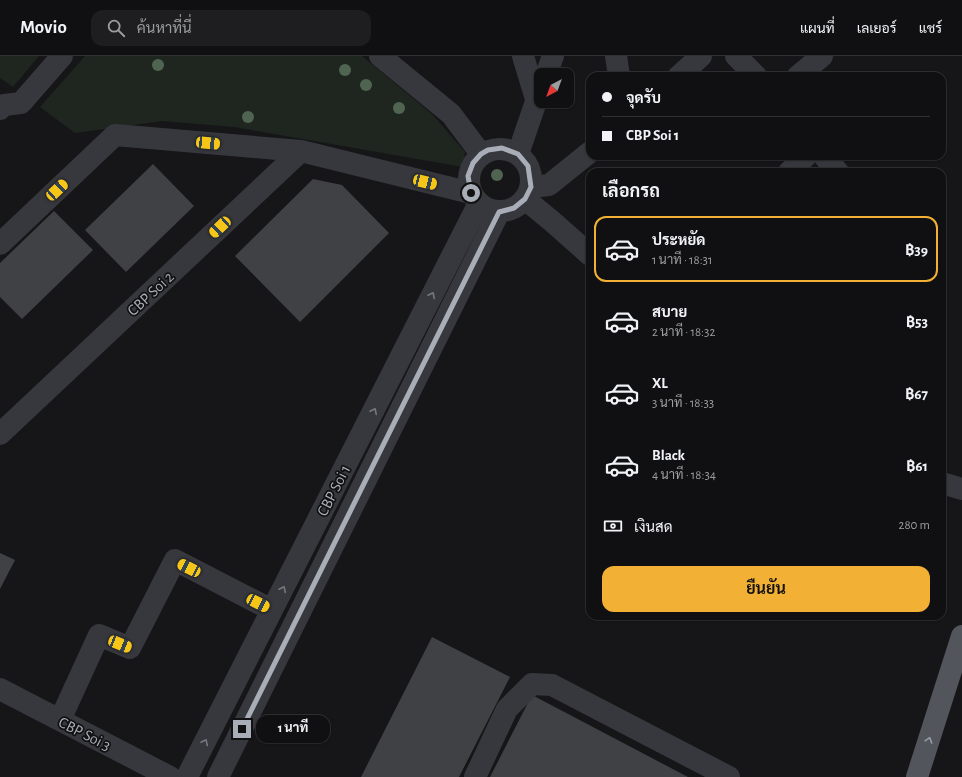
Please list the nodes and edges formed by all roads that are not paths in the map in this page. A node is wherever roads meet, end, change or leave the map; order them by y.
1 (62, 56) edge
2 (380, 56) edge
3 (523, 56) edge
4 (553, 56) edge
5 (616, 56) edge
6 (702, 56) edge
7 (736, 56) edge
8 (822, 56) edge
9 (549, 68) edge
10 (618, 72) edge
11 (683, 72) edge
12 (752, 72) edge
13 (803, 72) edge
14 (534, 81) edge
15 (1, 106) edge
16 (534, 108) edge
17 (300, 151) junction
18 (481, 154) junction
19 (518, 154) junction
20 (586, 155) edge
21 (802, 160) edge
22 (828, 160) edge
23 (793, 168) edge
24 (834, 168) edge
25 (528, 193) junction
26 (475, 198) junction
27 (499, 212) junction
28 (0, 244) edge
29 (586, 251) edge
30 (364, 430) junction
31 (0, 434) edge
32 (386, 440) junction
33 (946, 484) edge
34 (962, 489) edge
35 (272, 610) junction
36 (962, 636) edge
37 (0, 689) edge
38 (60, 720) junction
39 (170, 777) edge
40 (187, 777) edge
41 (218, 777) edge
42 (475, 777) edge
43 (728, 777) edge
44 (917, 777) edge

1 - 15 street
2 - 18 street
3 - 14 street
4 - 9 street
5 - 10 street
6 - 11 street
7 - 12 street
8 - 13 street
16 - 19 street
17 - 26 street
17 - 28 street
17 - 31 street, CBP Soi 2
18 - 19 street
18 - 26 street
19 - 25 street
20 - 25 street
21 - 23 street
22 - 24 street
25 - 27 street
25 - 29 street
26 - 27 street
30 -> 26 street, CBP Soi 1
27 - 32 street, CBP Soi 1
30 - 32 street
35 -> 30 street, CBP Soi 1
32 - 41 street, CBP Soi 1
33 - 34 street
35 - 38 street
40 -> 35 street, CBP Soi 1
44 -> 36 main road
37 - 38 street, CBP Soi 3
38 - 39 street, CBP Soi 3
42 - 43 street

